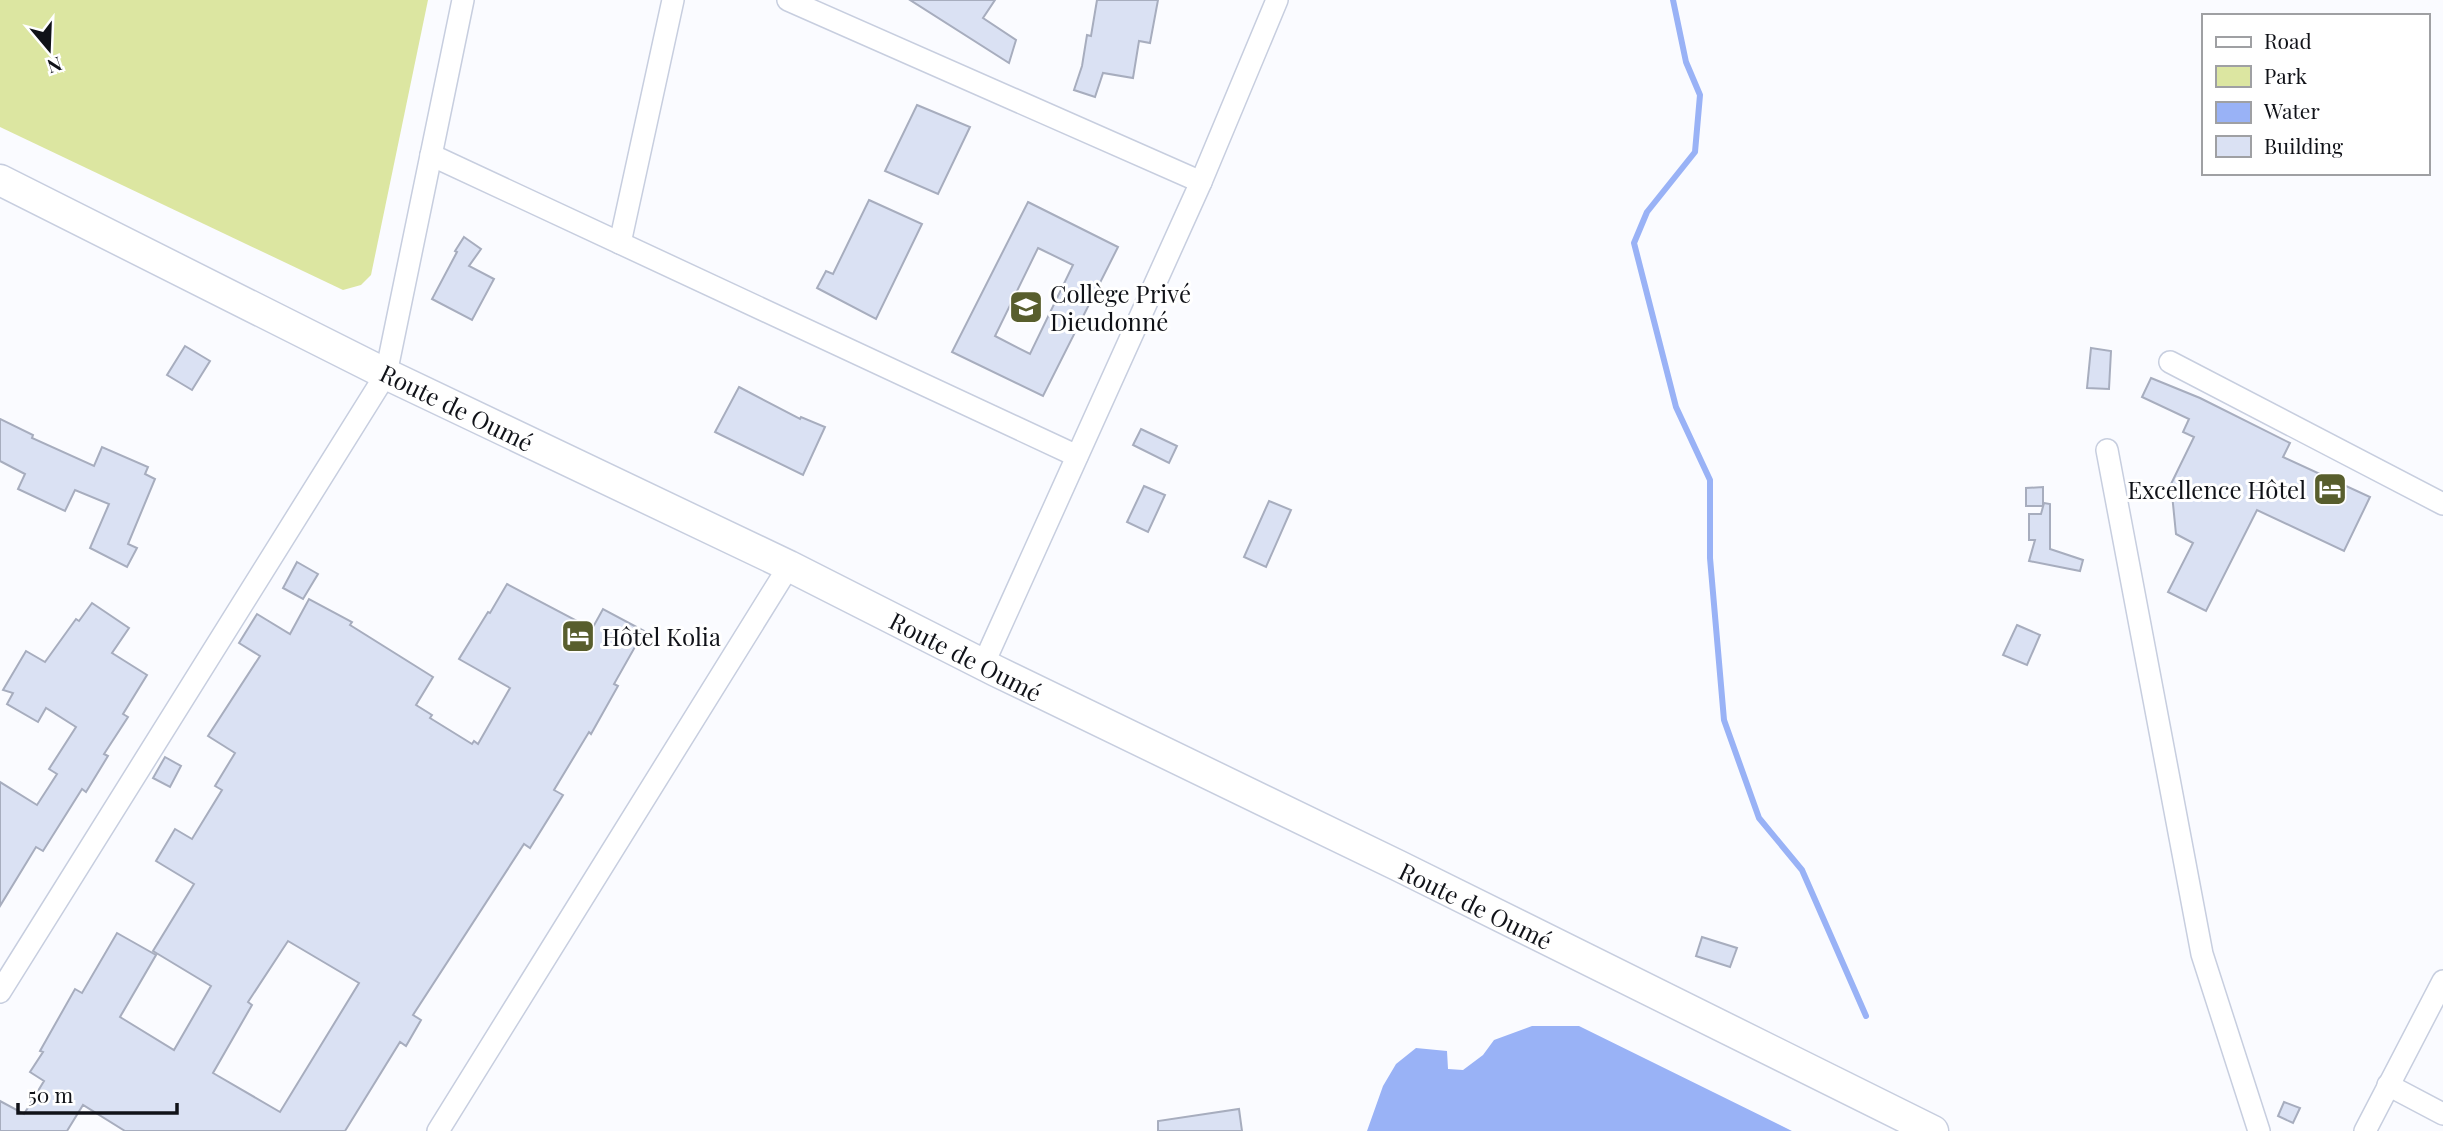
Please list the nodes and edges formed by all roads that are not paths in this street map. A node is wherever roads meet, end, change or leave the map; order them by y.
1 (463, 0) edge
2 (673, 0) edge
3 (788, 0) edge
4 (1277, 0) edge
5 (431, 155) junction
6 (0, 180) edge
7 (1201, 182) junction
8 (620, 243) junction
9 (2170, 362) dead end
10 (386, 374) junction
11 (2106, 450) dead end
12 (1077, 456) junction
13 (2443, 504) edge
14 (789, 566) junction
15 (983, 665) junction
16 (2443, 981) edge
17 (0, 992) edge
18 (2388, 1085) junction
19 (2443, 1114) edge
20 (438, 1131) edge
21 (1933, 1131) edge
22 (2259, 1131) edge
23 (2365, 1131) edge

1 - 5 street
2 - 8 street
3 - 7 street
4 - 7 street
5 - 8 street
5 - 10 street
6 - 10 main road, Route de Oumé
7 - 12 street
8 - 12 street
9 - 13 street
10 - 14 main road, Route de Oumé
10 - 17 street
11 - 22 street
12 - 15 street
14 - 15 main road, Route de Oumé
14 - 20 street
15 - 21 main road, Route de Oumé
16 - 18 street
18 - 19 street
18 - 23 street

